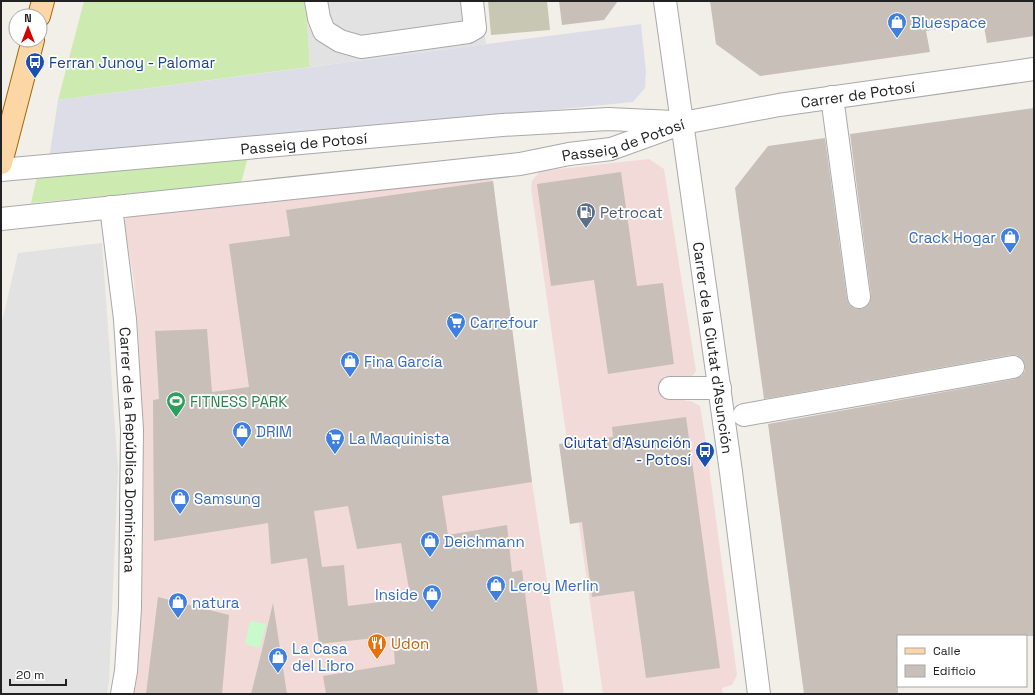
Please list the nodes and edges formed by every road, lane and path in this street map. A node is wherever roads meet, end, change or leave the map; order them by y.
1 (316, 1) edge
2 (472, 1) edge
3 (665, 1) edge
4 (31, 48) edge
5 (1034, 69) edge
6 (832, 98) junction
7 (683, 122) junction
8 (1, 163) edge
9 (1, 170) edge
10 (111, 207) junction
11 (1, 219) edge
12 (859, 297) dead end
13 (1013, 367) dead end
14 (670, 388) dead end
15 (720, 388) junction
16 (744, 415) dead end
17 (122, 694) edge
18 (759, 694) edge

1 - 2 street
3 - 7 street, Carrer de la Ciutat d'Asunción
4 - 8 main road
5 - 6 street, Carrer de Potosí
6 - 7 street, Carrer de Potosí
6 - 12 street
7 - 9 street, Passeig de Potosí
7 - 10 street, Passeig de Potosí
7 - 15 street, Carrer de la Ciutat d'Asunción
10 - 11 street, Passeig de Potosí
10 - 17 street, Carrer de la República Dominicana
13 - 16 street
14 - 15 street
15 - 18 street, Carrer de la Ciutat d'Asunción

